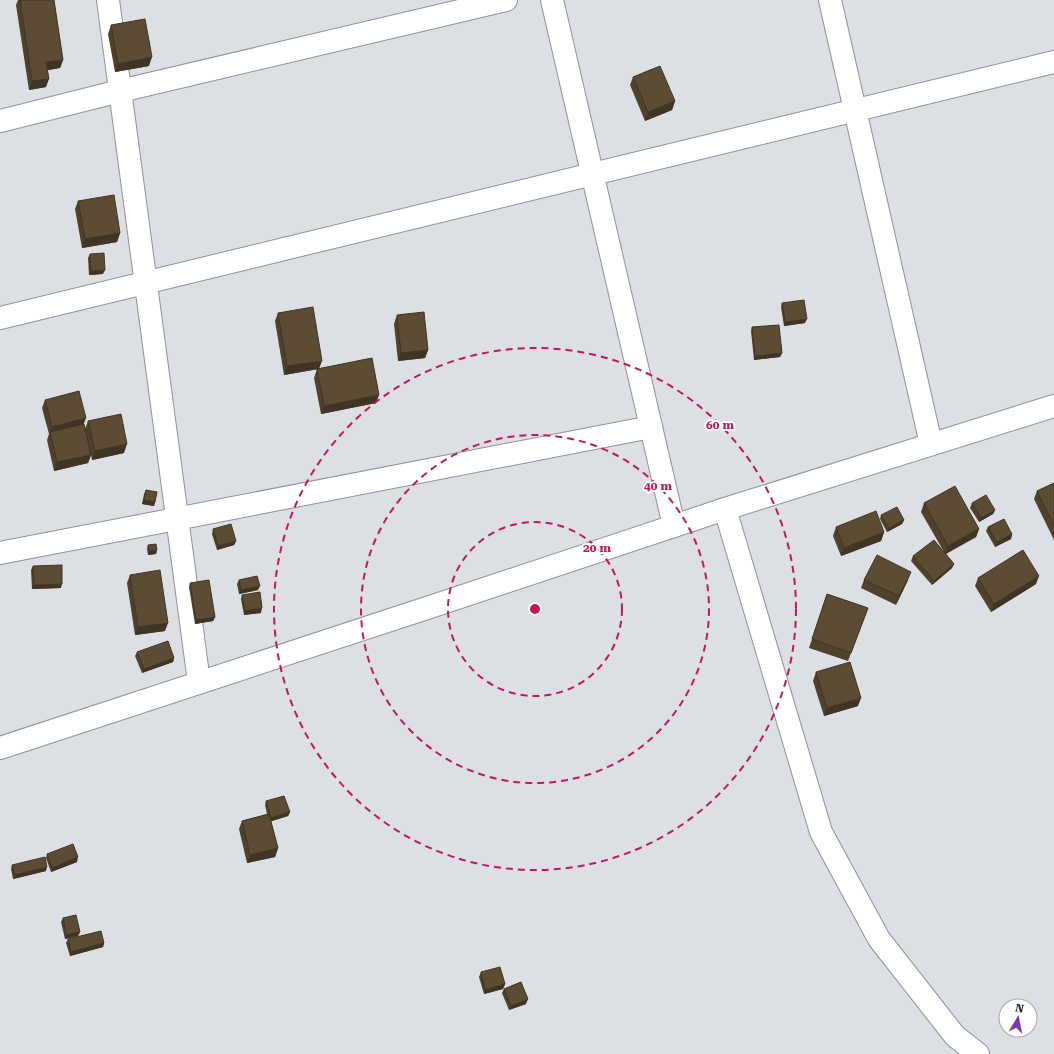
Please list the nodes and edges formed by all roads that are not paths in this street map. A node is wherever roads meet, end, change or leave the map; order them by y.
1 (108, 0) edge
2 (506, 0) edge
3 (552, 0) edge
4 (830, 0) edge
5 (1054, 62) edge
6 (120, 91) junction
7 (856, 110) junction
8 (0, 121) edge
9 (592, 174) junction
10 (146, 282) junction
11 (0, 318) edge
12 (1054, 406) edge
13 (651, 427) junction
14 (931, 444) junction
15 (725, 509) junction
16 (177, 519) junction
17 (674, 526) junction
18 (0, 553) edge
19 (199, 682) junction
20 (0, 748) edge
21 (978, 1054) edge

1 - 6 street
2 - 6 street
3 - 9 street
4 - 7 street
5 - 7 street
6 - 8 street
6 - 10 street
7 - 9 street
7 - 14 street
9 - 10 street
9 - 13 street
10 - 11 street
10 - 16 street
12 - 14 street
13 - 16 street
13 - 17 street
14 - 15 street
15 - 17 street
15 - 21 street
16 - 18 street
16 - 19 street
17 - 19 street
19 - 20 street

